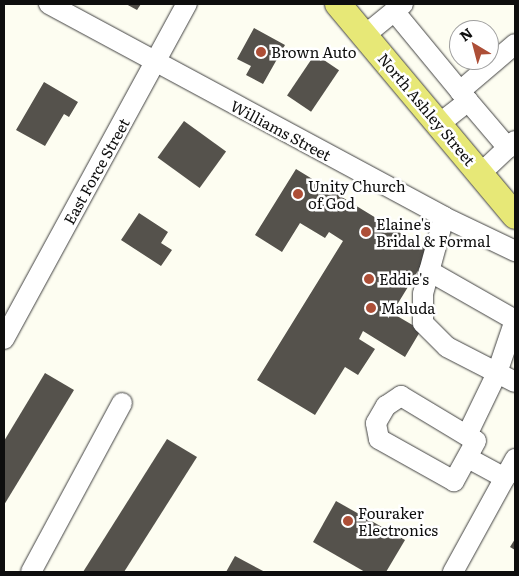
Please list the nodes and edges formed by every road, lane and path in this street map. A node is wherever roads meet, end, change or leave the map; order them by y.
1 (49, 4) edge
2 (187, 4) edge
3 (338, 4) edge
4 (398, 7) edge
5 (365, 35) junction
6 (515, 44) edge
7 (155, 62) junction
8 (464, 96) junction
9 (439, 124) junction
10 (512, 144) edge
11 (480, 174) junction
12 (515, 216) edge
13 (444, 217) junction
14 (515, 251) edge
15 (429, 271) junction
16 (4, 339) edge
17 (506, 378) edge
18 (122, 403) dead end
19 (467, 435) junction
20 (468, 458) junction
21 (515, 459) edge
22 (505, 478) junction
23 (31, 572) edge
24 (453, 572) edge

1 - 7 street, Williams Street
2 - 7 street, East Force Street
3 - 5 main road, North Ashley Street
4 - 5 street
4 - 8 street
5 - 9 main road, North Ashley Street
6 - 8 street
7 - 13 street, Williams Street
7 - 16 street, East Force Street
8 - 9 street
8 - 10 street
9 - 11 main road, North Ashley Street
10 - 11 street
11 - 12 main road, North Ashley Street
13 - 14 street, Williams Street
13 - 15 street
15 - 17 street
15 - 17 street
17 - 19 street
18 - 23 street
19 - 20 street
19 - 20 street
20 - 22 street
21 - 22 street
22 - 24 street

